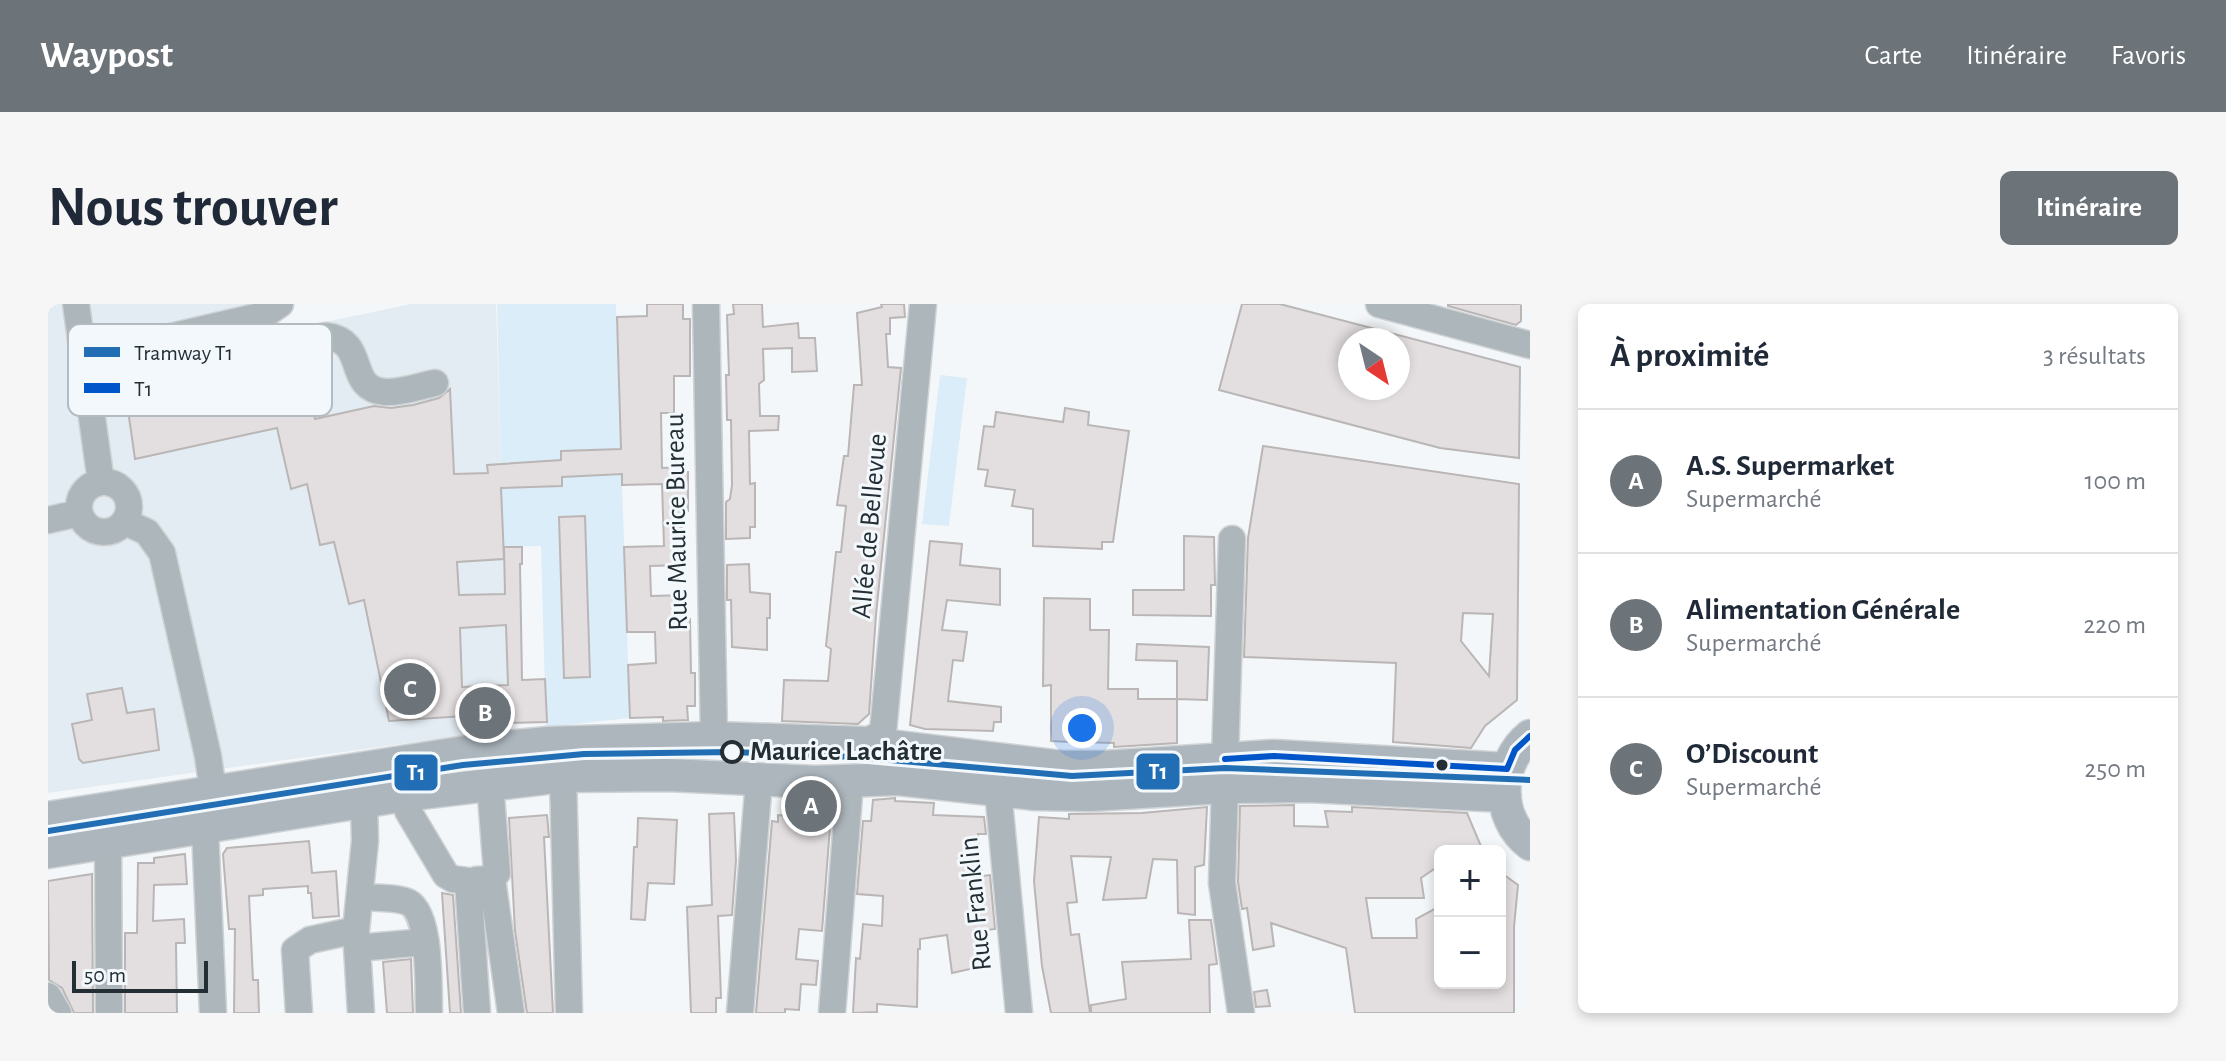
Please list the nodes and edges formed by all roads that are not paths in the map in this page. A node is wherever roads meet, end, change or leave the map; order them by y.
1 (76, 304) edge
2 (280, 304) edge
3 (706, 304) edge
4 (923, 304) edge
5 (1379, 304) edge
6 (79, 324) edge
7 (225, 324) edge
8 (332, 337) edge
9 (1530, 345) edge
10 (435, 383) dead end
11 (92, 416) edge
12 (101, 482) junction
13 (79, 513) junction
14 (48, 520) edge
15 (125, 522) junction
16 (1232, 539) dead end
17 (1530, 736) edge
18 (714, 738) junction
19 (865, 743) junction
20 (1225, 773) junction
21 (563, 776) junction
22 (759, 780) junction
23 (850, 782) junction
24 (1506, 782) junction
25 (490, 783) junction
26 (998, 790) junction
27 (213, 791) junction
28 (405, 795) junction
29 (364, 801) junction
30 (48, 818) edge
31 (205, 828) junction
32 (108, 844) junction
33 (1530, 844) edge
34 (48, 852) edge
35 (480, 880) junction
36 (360, 897) junction
37 (356, 939) junction
38 (425, 942) junction
39 (48, 996) edge
40 (58, 1013) edge
41 (109, 1013) edge
42 (213, 1013) edge
43 (299, 1013) edge
44 (361, 1013) edge
45 (429, 1013) edge
46 (477, 1013) edge
47 (511, 1013) edge
48 (569, 1013) edge
49 (740, 1013) edge
50 (832, 1013) edge
51 (1019, 1013) edge
52 (1241, 1013) edge

1 - 6 street
2 - 7 street
3 - 18 street, Rue Maurice Bureau
4 - 19 street, Allée de Bellevue
5 - 9 street
8 - 10 street
11 - 12 street
12 - 13 street
12 - 15 street
13 - 14 street
13 - 15 street
15 - 27 street
16 - 20 street
17 - 24 main road
18 - 19 main road
18 - 27 main road
19 - 20 main road
19 - 23 main road
20 - 24 main road
20 - 26 main road
20 - 52 street
21 - 22 main road
21 - 25 main road
21 - 48 street
22 - 23 main road
22 - 49 street
23 - 26 main road
23 - 50 street
24 - 33 main road
25 - 28 main road
25 - 35 street
26 - 51 street, Rue Franklin
27 - 30 main road
28 - 29 main road
28 - 35 street
29 - 31 main road
29 - 36 street
31 - 32 main road
31 - 42 street
32 - 34 main road
32 - 41 street
35 - 46 street
35 - 47 street
36 - 37 street
36 - 38 street
37 - 38 street
37 - 43 street
37 - 44 street
38 - 45 street
39 - 40 street

